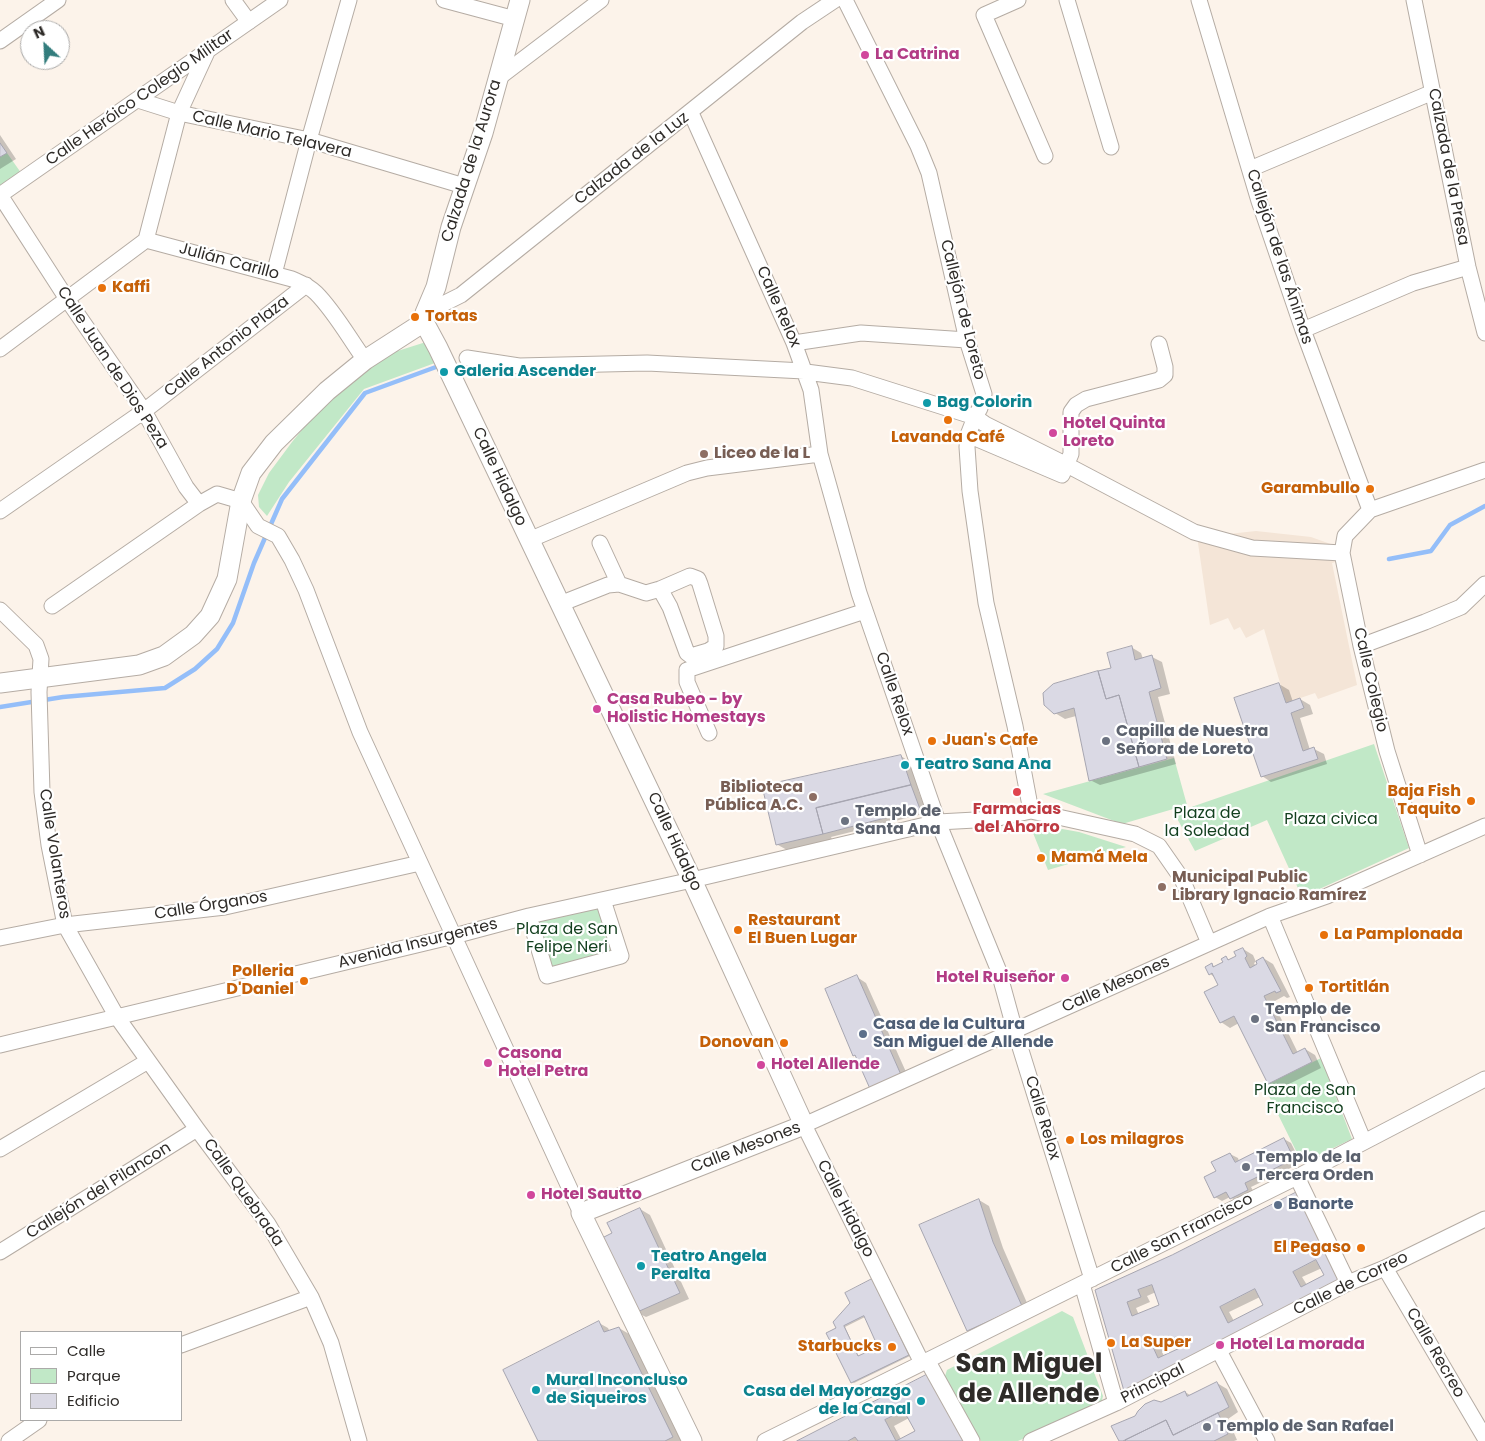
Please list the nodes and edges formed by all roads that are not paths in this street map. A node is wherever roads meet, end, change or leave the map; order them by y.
1 (58, 0) edge
2 (233, 0) edge
3 (280, 0) edge
4 (349, 0) edge
5 (444, 0) edge
6 (520, 0) edge
7 (601, 0) edge
8 (835, 0) edge
9 (845, 0) edge
10 (1018, 0) edge
11 (1067, 0) edge
12 (1199, 0) edge
13 (1414, 0) edge
14 (515, 19) junction
15 (249, 22) junction
16 (0, 41) edge
17 (208, 51) junction
18 (497, 79) junction
19 (1433, 92) junction
20 (138, 100) junction
21 (179, 113) junction
22 (691, 113) junction
23 (309, 140) junction
24 (1111, 147) dead end
25 (1046, 156) dead end
26 (1250, 169) junction
27 (464, 186) junction
28 (0, 195) edge
29 (146, 240) junction
30 (1468, 267) junction
31 (274, 274) junction
32 (306, 285) junction
33 (67, 299) junction
34 (425, 318) junction
35 (1303, 330) junction
36 (1485, 332) edge
37 (967, 340) junction
38 (794, 343) junction
39 (1159, 344) dead end
40 (0, 349) edge
41 (467, 358) dead end
42 (365, 360) junction
43 (805, 371) junction
44 (144, 412) junction
45 (975, 416) junction
46 (968, 436) junction
47 (820, 454) junction
48 (1067, 465) junction
49 (1485, 470) edge
50 (242, 501) junction
51 (199, 504) junction
52 (1370, 510) junction
53 (0, 512) edge
54 (529, 540) junction
55 (600, 543) dead end
56 (1342, 554) junction
57 (619, 584) junction
58 (1485, 584) edge
59 (660, 589) junction
60 (560, 604) junction
61 (52, 606) dead end
62 (0, 610) edge
63 (865, 610) junction
64 (1361, 646) junction
65 (0, 683) edge
66 (40, 685) junction
67 (709, 733) dead end
68 (1031, 811) junction
69 (938, 822) junction
70 (1485, 826) edge
71 (1420, 856) junction
72 (420, 863) junction
73 (692, 880) junction
74 (603, 900) junction
75 (530, 916) junction
76 (1270, 916) junction
77 (65, 925) junction
78 (454, 936) junction
79 (0, 938) edge
80 (1209, 944) junction
81 (117, 1017) junction
82 (1015, 1031) junction
83 (0, 1045) edge
84 (148, 1061) junction
85 (1485, 1079) edge
86 (804, 1126) junction
87 (197, 1129) junction
88 (1364, 1142) junction
89 (0, 1149) edge
90 (1297, 1177) junction
91 (581, 1213) junction
92 (1485, 1219) edge
93 (0, 1252) edge
94 (1385, 1268) junction
95 (1087, 1281) junction
96 (1348, 1283) junction
97 (311, 1297) junction
98 (182, 1345) edge
99 (1219, 1351) junction
100 (925, 1362) junction
101 (1116, 1403) junction
102 (38, 1421) edge
103 (1485, 1438) edge
104 (9, 1441) edge
105 (359, 1441) edge
106 (692, 1441) edge
107 (764, 1441) edge
108 (972, 1441) edge
109 (1031, 1441) edge
110 (1267, 1441) edge

1 - 16 street
2 - 15 street
3 - 15 street, Calle Heróico Colegio Militar
4 - 23 street
5 - 14 street
6 - 14 main road, Calzada de la Aurora
7 - 18 street
8 - 22 street, Calzada de la Luz
9 - 37 street, Callejón de Loreto
10 - 25 street
11 - 24 street
12 - 26 street, Callejón de las Ánimas
13 - 19 street, Calzada de la Presa
14 - 18 main road, Calzada de la Aurora
15 - 17 street, Calle Heróico Colegio Militar
17 - 20 street, Calle Heróico Colegio Militar
17 - 21 street
18 - 27 main road, Calzada de la Aurora
19 - 26 street
19 - 30 street, Calzada de la Presa
20 - 21 street, Calle Mario Telavera
20 - 28 street, Calle Heróico Colegio Militar
21 - 23 street, Calle Mario Telavera
21 - 29 street
22 - 34 street, Calzada de la Luz
22 - 38 street, Calle Relox
23 - 27 street, Calle Mario Telavera
23 - 31 street
26 - 35 street, Callejón de las Ánimas
27 - 34 main road, Calzada de la Aurora
28 - 33 street, Calle Juan de Dios Peza
29 - 31 street, Julián Carillo
29 - 33 street
30 - 35 street
30 - 36 street, Calzada de la Presa
31 - 32 street, Julián Carillo
32 - 42 street, Julián Carillo
32 - 44 street, Calle Antonio Plaza
33 - 40 street
33 - 44 street, Calle Juan de Dios Peza
34 - 42 main road, Calzada de la Luz
34 - 54 main road, Calle Hidalgo
35 - 52 street, Callejón de las Ánimas
37 - 38 street
37 - 45 street, Callejón de Loreto
38 - 43 street, Calle Relox
39 - 48 street
41 - 43 street
42 - 50 main road, Calzada de la Luz
43 - 45 street
43 - 47 street, Calle Relox
44 - 51 street, Calle Juan de Dios Peza
44 - 53 street, Calle Antonio Plaza
45 - 46 street, Callejón de Loreto
45 - 48 street
46 - 48 street
46 - 68 street, Callejón de Loreto
47 - 54 street
47 - 63 street, Calle Relox
48 - 56 street
49 - 52 street
50 - 51 street
50 - 66 main road, Calzada de la Luz
50 - 72 street
51 - 61 street
52 - 56 street
54 - 60 main road, Calle Hidalgo
55 - 57 street
56 - 64 street, Calle Colegio
57 - 59 street
57 - 60 street
58 - 64 street
59 - 59 street
60 - 73 main road, Calle Hidalgo
62 - 66 street, Calle Volanteros
63 - 67 street
63 - 69 street, Calle Relox
64 - 71 street, Calle Colegio
65 - 66 main road, Calzada de la Luz
66 - 77 street, Calle Volanteros
68 - 69 street, Avenida Insurgentes
68 - 80 street, Avenida Insurgentes
69 - 73 street, Avenida Insurgentes
69 - 82 street, Calle Relox
70 - 71 street, Calle Mesones
71 - 76 street, Calle Mesones
72 - 77 street, Calle Órganos
72 - 78 street
73 - 74 street, Avenida Insurgentes
73 - 86 main road, Calle Hidalgo
74 - 75 street, Avenida Insurgentes
74 - 75 street
75 - 78 street, Avenida Insurgentes
76 - 80 street, Calle Mesones
76 - 88 street
77 - 79 street, Calle Órganos
77 - 81 street, Calle Volanteros
78 - 81 street, Avenida Insurgentes
78 - 91 street
80 - 82 street, Calle Mesones
81 - 83 street, Avenida Insurgentes
81 - 84 street, Calle Quebrada
82 - 86 street, Calle Mesones
82 - 95 street, Calle Relox
84 - 87 street, Calle Quebrada
84 - 89 street
85 - 88 street, Calle San Francisco
86 - 91 main road, Calle Mesones
86 - 100 street, Calle Hidalgo
87 - 93 street, Callejón del Pilancon
87 - 97 street, Calle Quebrada
88 - 90 street, Calle San Francisco
90 - 95 street, Calle San Francisco
90 - 96 street
91 - 106 main road
92 - 94 street, Calle de Correo
94 - 96 street, Calle de Correo
94 - 103 street, Calle Recreo
95 - 100 street, Calle San Francisco
95 - 101 street, Calle Relox
96 - 99 street, Calle de Correo
97 - 98 street
97 - 105 street, Calle Quebrada
99 - 101 street, Principal
99 - 110 street
100 - 107 street, Calle San Francisco
100 - 108 street, Calle Hidalgo
101 - 109 street, Principal
102 - 104 street

